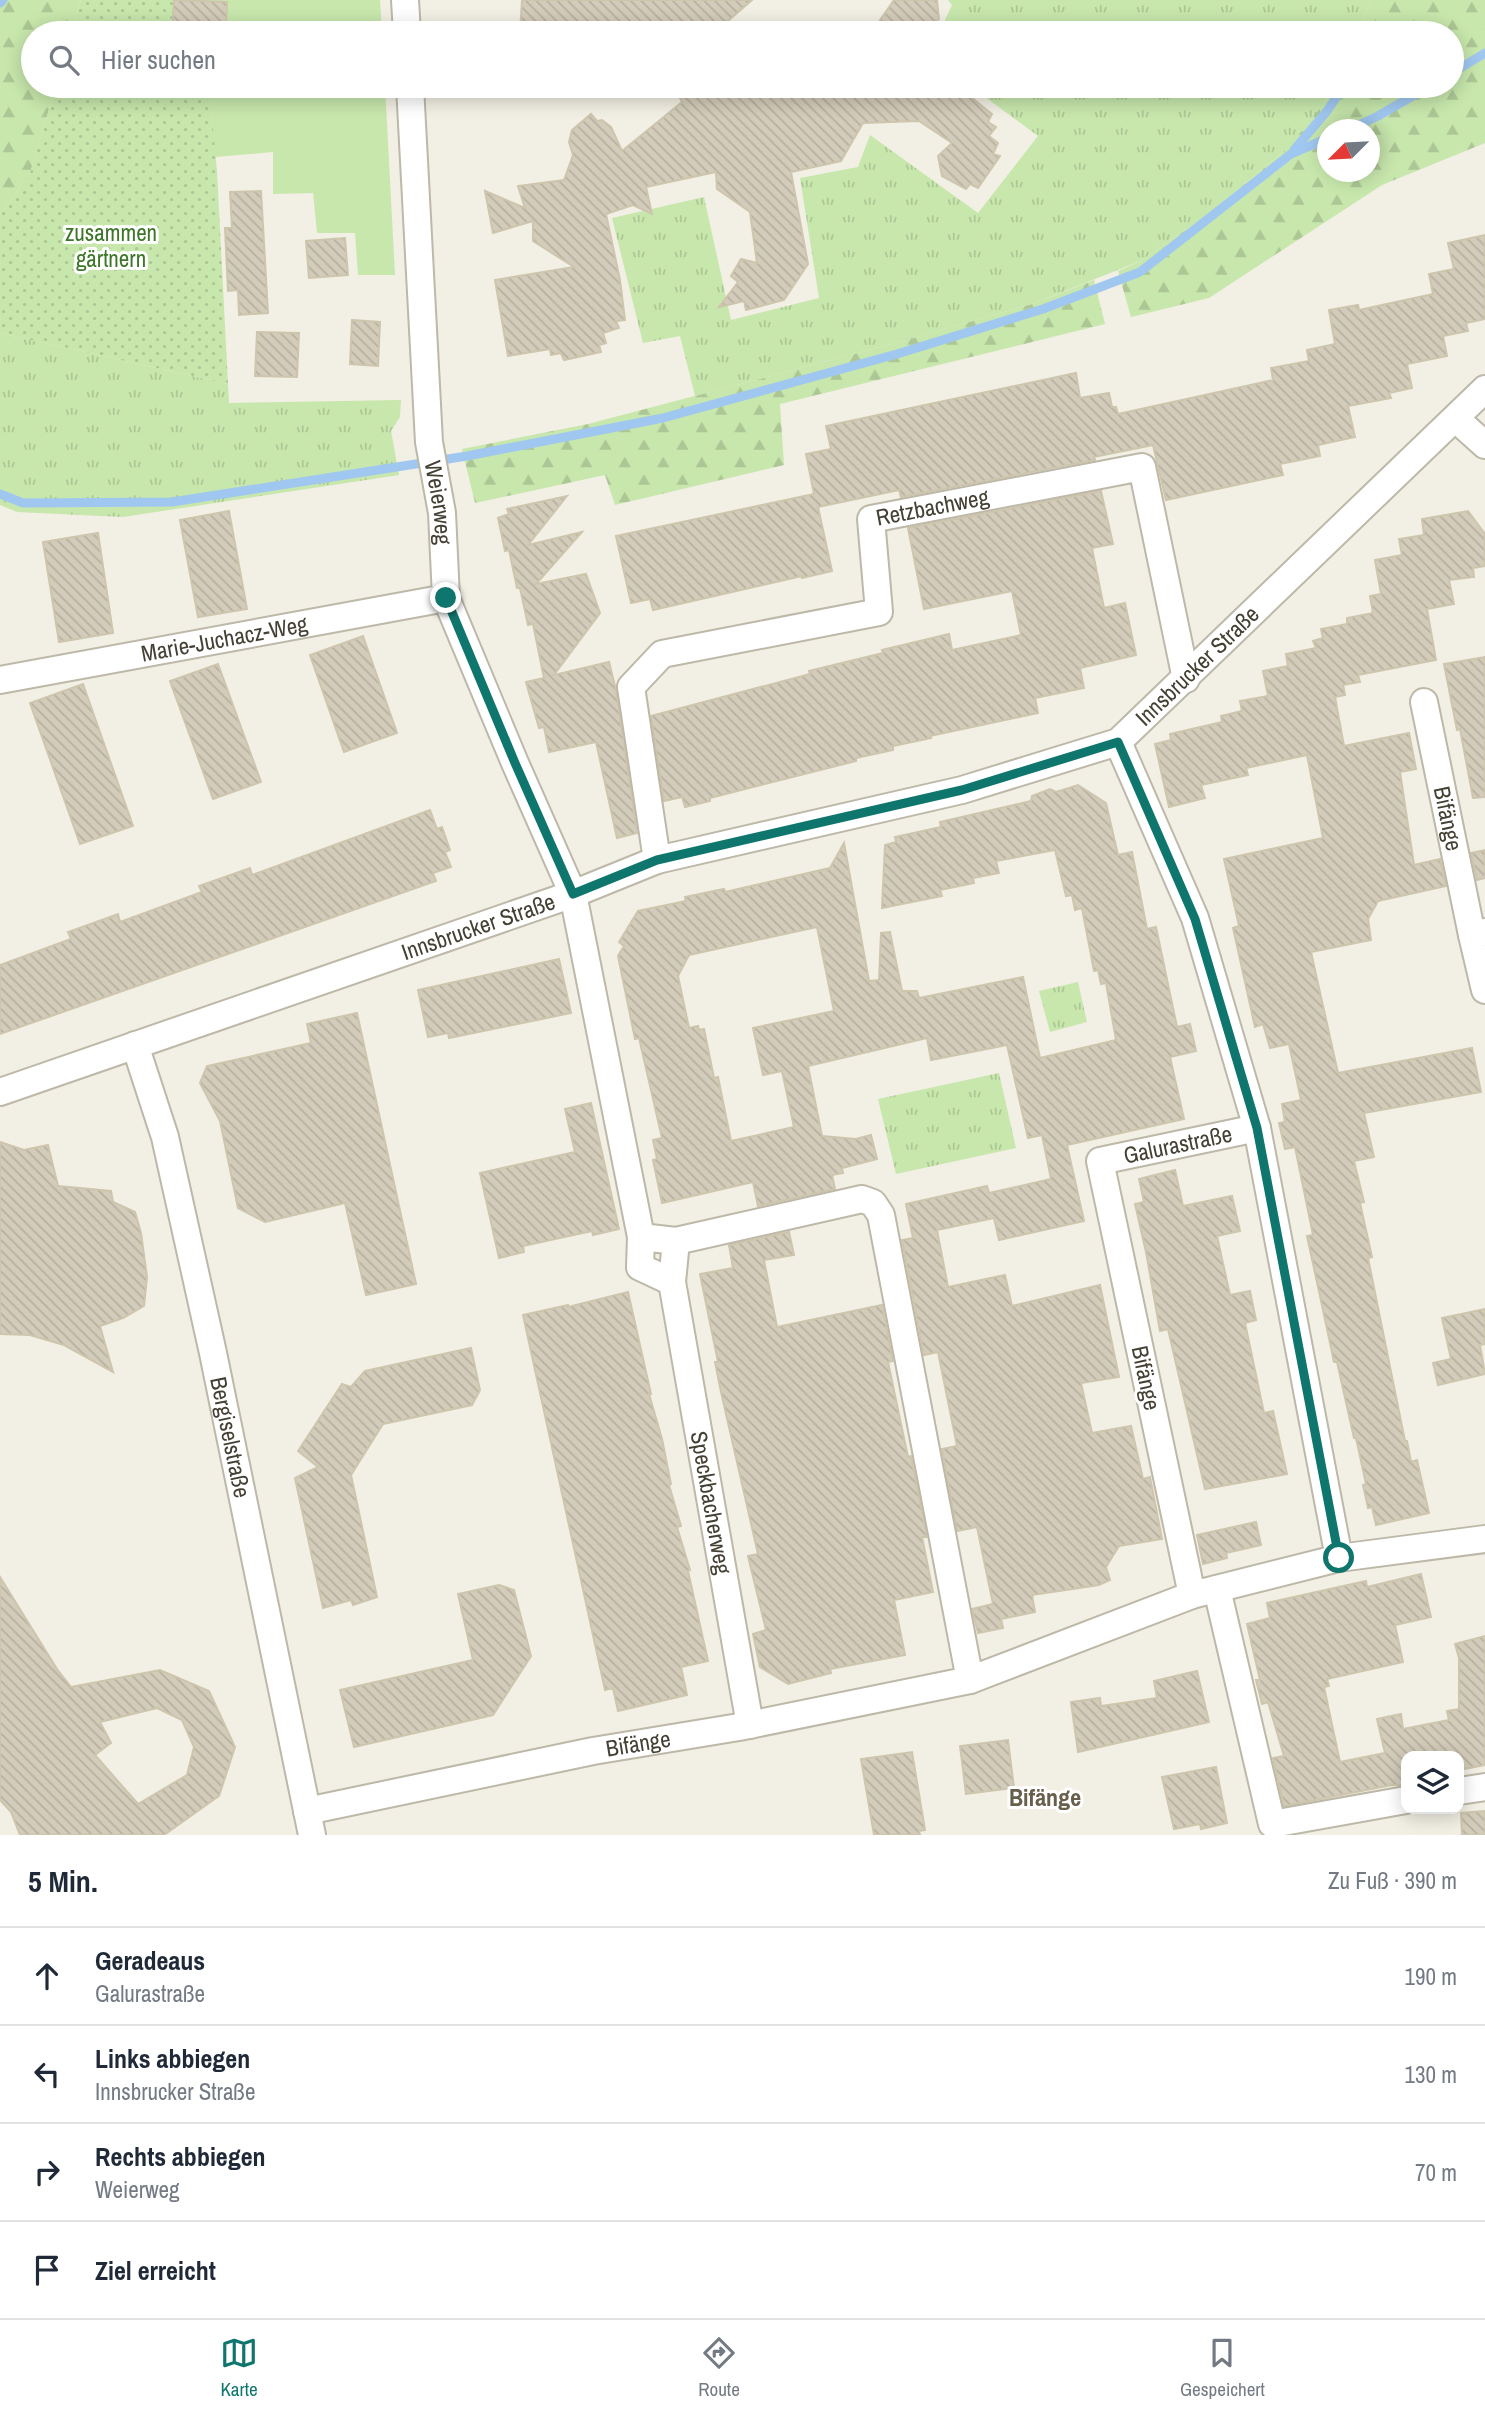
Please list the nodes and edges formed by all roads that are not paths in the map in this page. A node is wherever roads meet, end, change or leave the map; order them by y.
1 (405, 0) edge
2 (406, 21) edge
3 (411, 98) edge
4 (1485, 389) edge
5 (1456, 419) junction
6 (1485, 445) edge
7 (446, 598) junction
8 (1186, 679) junction
9 (0, 680) edge
10 (1424, 702) dead end
11 (1118, 742) junction
12 (657, 860) junction
13 (573, 894) junction
14 (1479, 933) edge
15 (1485, 990) edge
16 (135, 1045) junction
17 (0, 1092) edge
18 (1257, 1128) junction
19 (1100, 1161) joint
20 (641, 1237) junction
21 (676, 1241) junction
22 (672, 1282) junction
23 (1485, 1539) edge
24 (1339, 1558) junction
25 (1204, 1592) junction
26 (970, 1680) junction
27 (750, 1725) junction
28 (1485, 1787) edge
29 (1464, 1790) edge
30 (1401, 1801) edge
31 (310, 1823) edge
32 (1274, 1830) edge

1 - 2 street
3 - 7 street, Weierweg
4 - 5 street, Innsbrucker Straße
5 - 6 street
5 - 8 street, Innsbrucker Straße
7 - 9 street, Marie-Juchacz-Weg
7 - 13 street, Weierweg
8 - 11 street, Innsbrucker Straße
8 - 12 street, Retzbachweg
10 - 14 street, Bifänge
11 - 12 street, Innsbrucker Straße
11 - 18 street, Galurastraße
12 - 13 street, Innsbrucker Straße
13 - 16 street, Innsbrucker Straße
13 - 20 street
14 - 15 street, Bifänge
16 - 17 street, Innsbrucker Straße
16 - 31 street, Bergiselstraße
18 - 19 street, Galurastraße
18 - 24 street, Galurastraße
19 - 25 street, Bifänge
20 - 21 street
20 - 22 street
21 - 22 street, Speckbacherweg
21 - 26 street
22 - 27 street, Speckbacherweg
23 - 24 street, Bifänge
24 - 25 street, Bifänge
25 - 26 street, Bifänge
25 - 32 street, Bifänge
26 - 27 street, Bifänge
27 - 31 street, Bifänge
28 - 29 street
30 - 32 street, Bifänge

